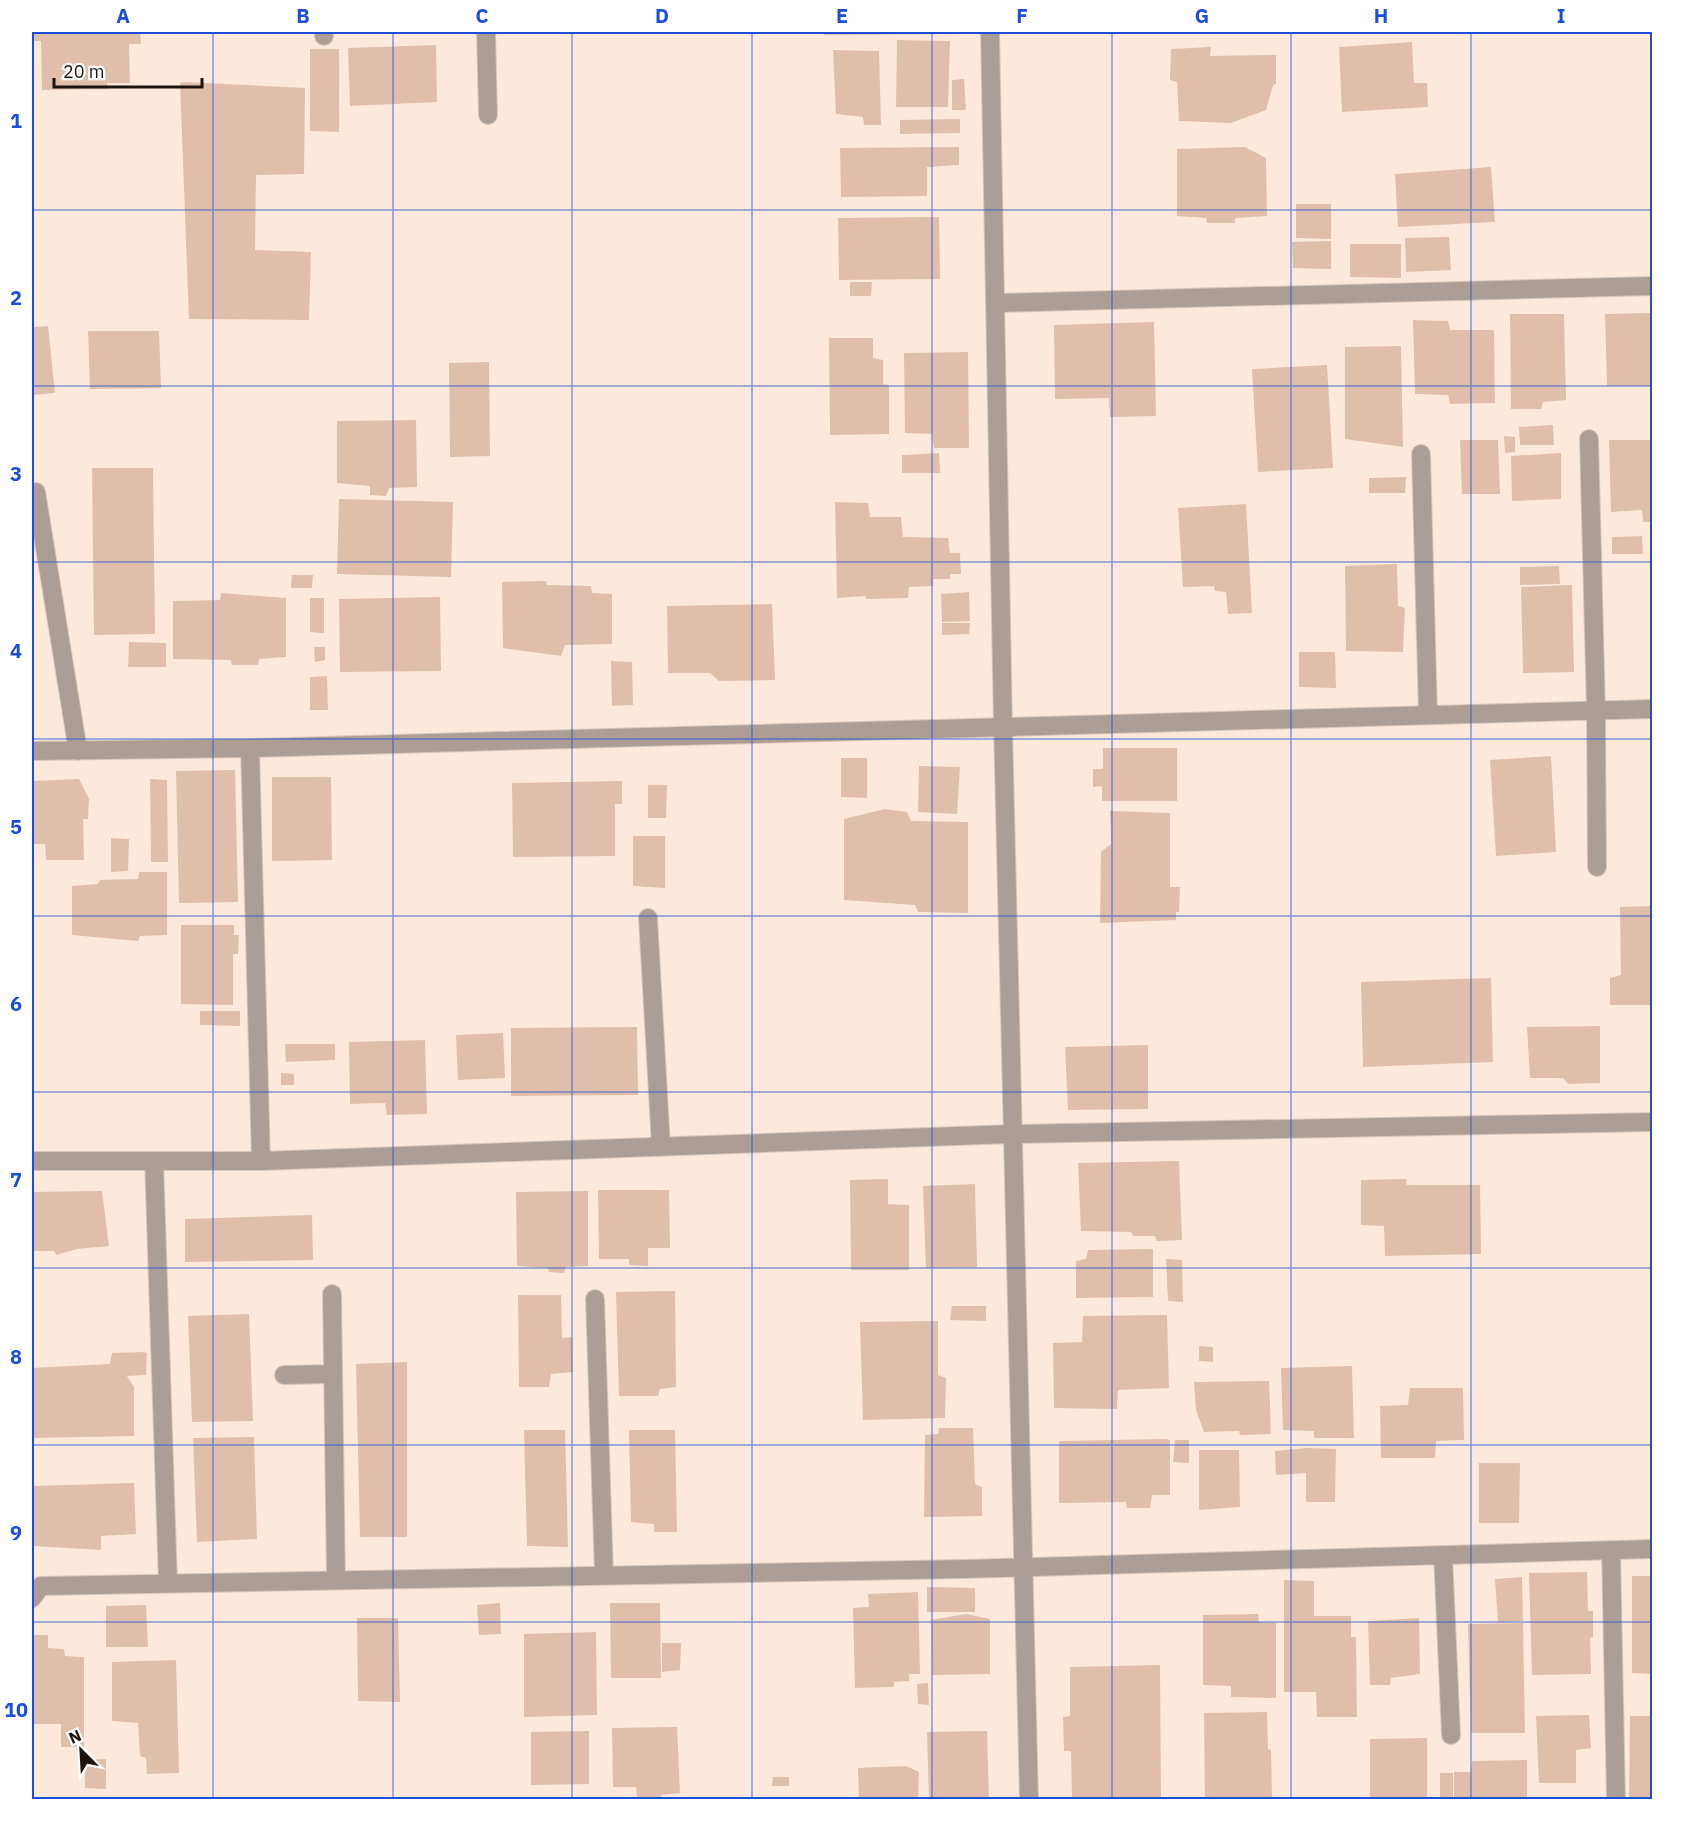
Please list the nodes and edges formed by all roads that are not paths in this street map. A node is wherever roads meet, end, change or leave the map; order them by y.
1 (486, 32) edge
2 (990, 32) edge
3 (488, 115) dead end
4 (1653, 286) edge
5 (996, 303) junction
6 (1589, 439) dead end
7 (1421, 454) dead end
8 (36, 492) dead end
9 (1653, 709) edge
10 (1596, 711) junction
11 (1428, 715) junction
12 (1003, 727) junction
13 (250, 748) junction
14 (78, 751) junction
15 (32, 752) edge
16 (1598, 867) dead end
17 (648, 918) dead end
18 (1653, 1122) edge
19 (1012, 1134) junction
20 (661, 1146) junction
21 (32, 1161) edge
22 (154, 1161) junction
23 (261, 1161) junction
24 (332, 1294) dead end
25 (595, 1299) dead end
26 (333, 1374) junction
27 (284, 1375) dead end
28 (1653, 1549) edge
29 (1611, 1550) junction
30 (1443, 1555) junction
31 (1023, 1566) junction
32 (604, 1575) junction
33 (336, 1580) junction
34 (168, 1582) junction
35 (35, 1588) edge
36 (1451, 1735) dead end
37 (1029, 1800) edge
38 (1616, 1800) edge

1 - 3 street
2 - 5 street
4 - 5 street
5 - 12 street
6 - 10 street
7 - 11 street
8 - 14 street
9 - 10 street
10 - 11 street
10 - 16 street
11 - 12 street
12 - 13 street
12 - 19 street
13 - 14 street
13 - 23 street
14 - 15 street
17 - 20 street
18 - 19 street
19 - 20 street
19 - 31 street
20 - 23 street
21 - 22 street
22 - 23 street
22 - 34 street
24 - 26 street
25 - 32 street
26 - 27 street
26 - 33 street
28 - 29 street
29 - 30 street
29 - 38 street
30 - 31 street
30 - 36 street
31 - 32 street
31 - 37 street
32 - 33 street
33 - 34 street
34 - 35 street

